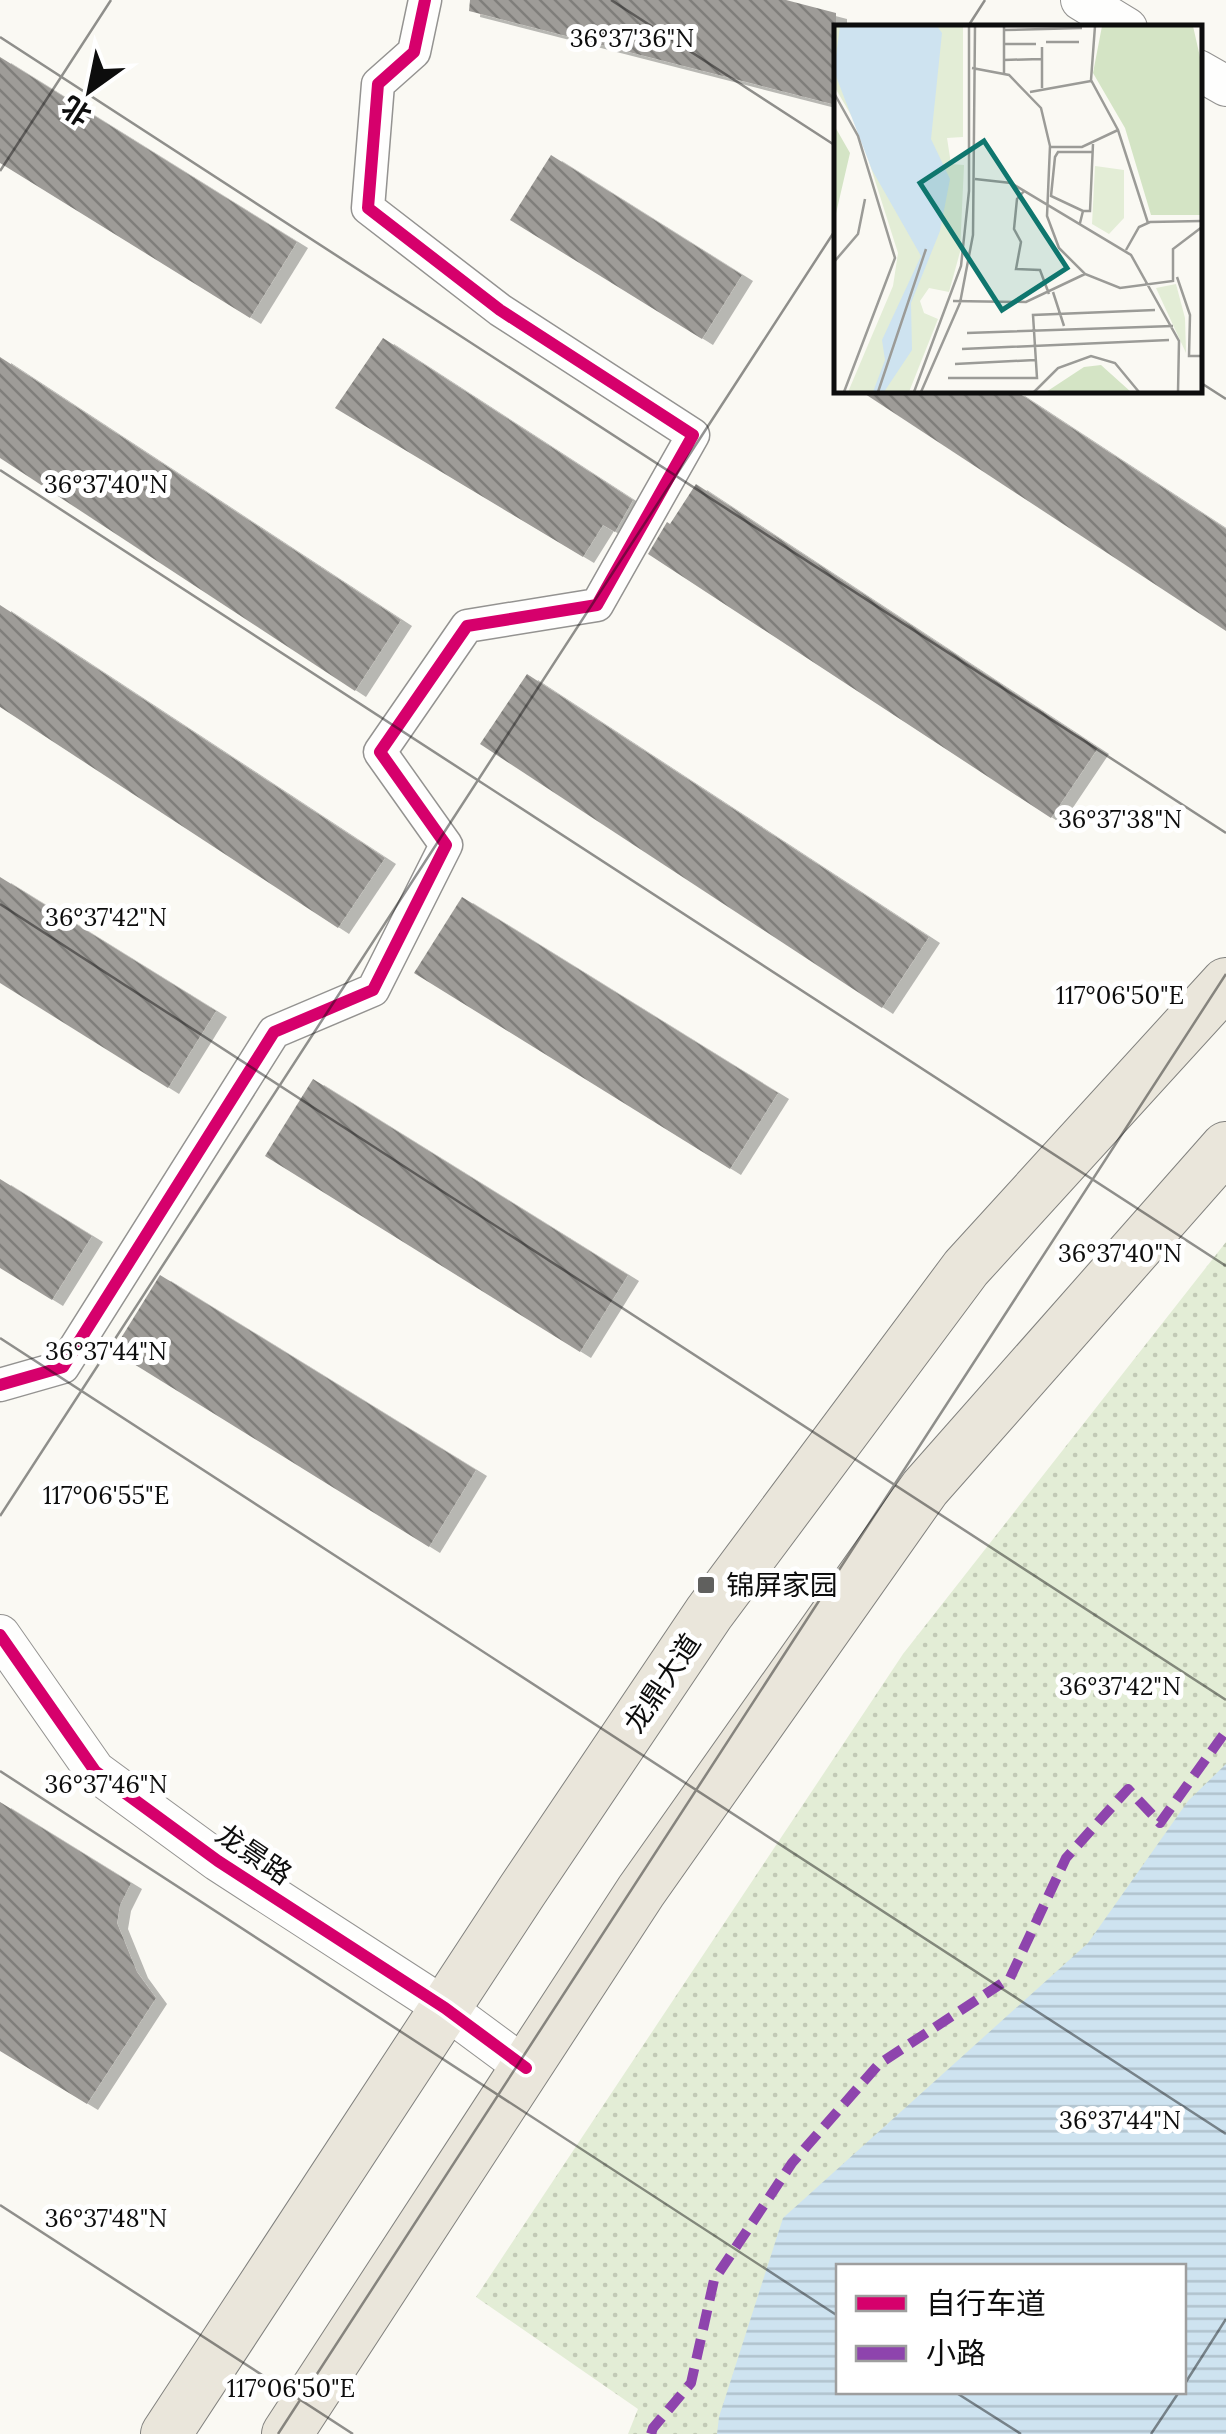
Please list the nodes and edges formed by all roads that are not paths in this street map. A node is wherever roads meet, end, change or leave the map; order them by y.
1 (424, 0) edge
2 (1081, 0) edge
3 (1122, 25) edge
4 (1201, 72) edge
5 (1226, 86) edge
6 (1226, 983) edge
7 (1226, 1147) edge
8 (0, 1385) edge
9 (0, 1635) edge
10 (445, 2008) junction
11 (526, 2068) junction
12 (166, 2434) edge
13 (286, 2434) edge

1 - 8 street
2 - 3 street
4 - 5 street
6 - 10 main road, 龙鼎大道
7 - 11 main road
9 - 10 street, 龙景路
10 - 11 street, 龙景路
10 - 12 main road, 龙鼎大道
11 - 13 main road

